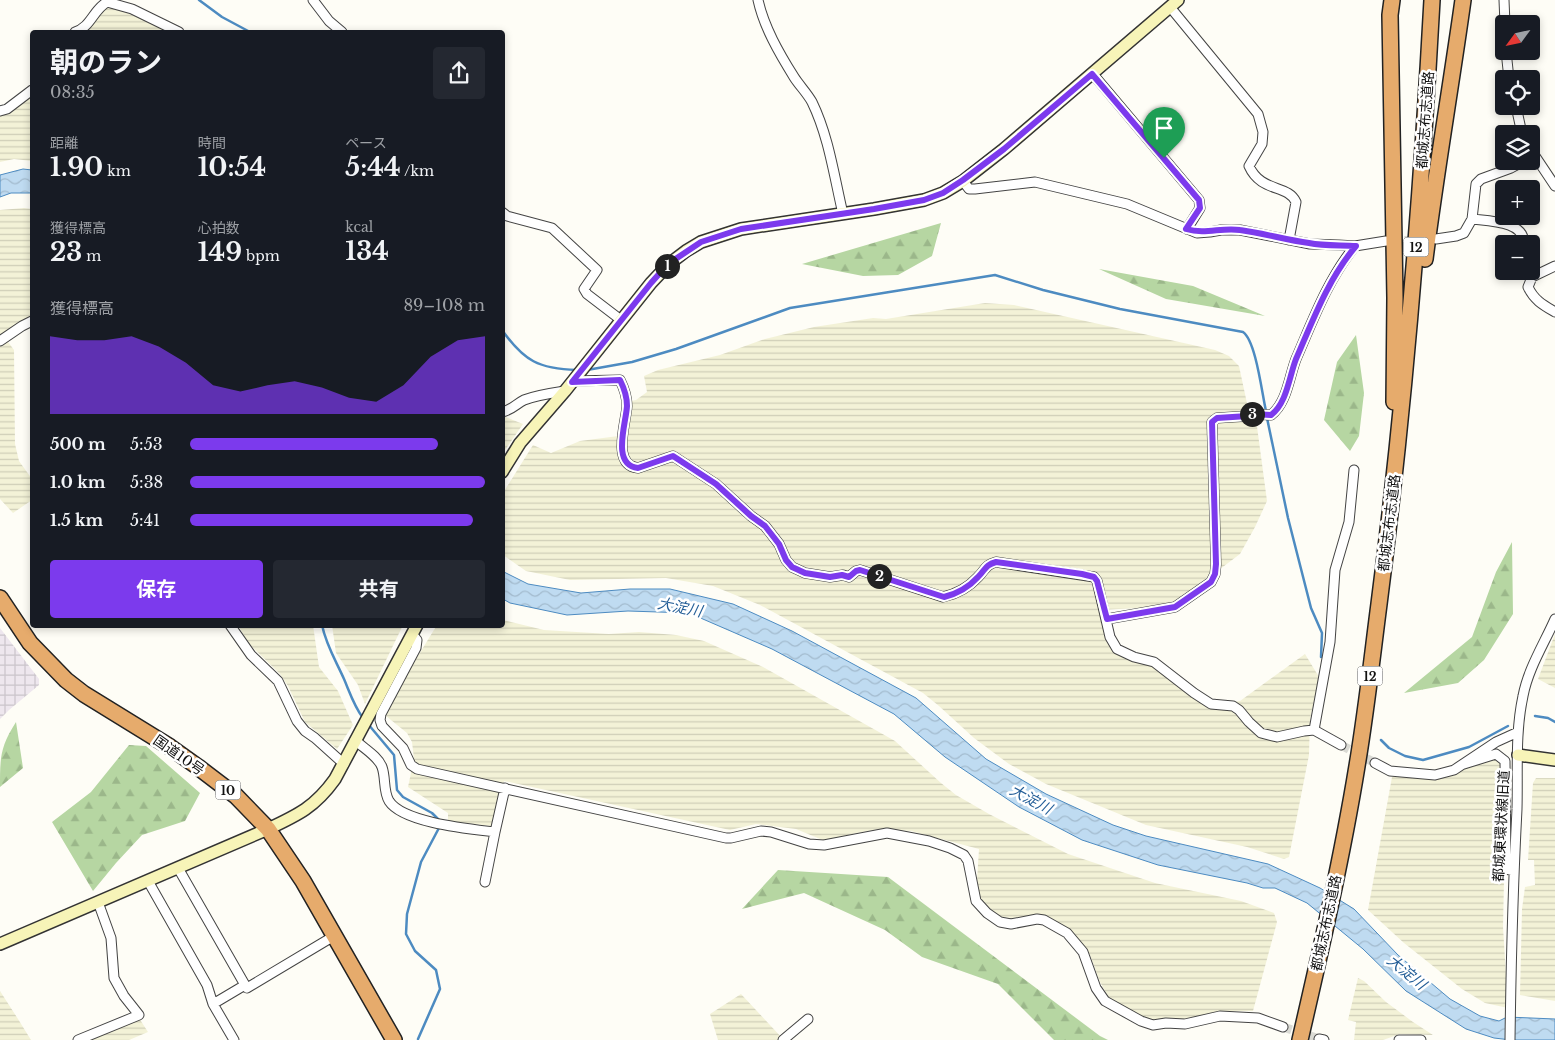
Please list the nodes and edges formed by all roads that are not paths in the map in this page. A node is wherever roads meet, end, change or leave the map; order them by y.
1 (313, 0) edge
2 (758, 0) edge
3 (1432, 0) edge
4 (1504, 0) edge
5 (1462, 3) edge
6 (1174, 4) edge
7 (1390, 5) edge
8 (1505, 15) edge
9 (82, 30) edge
10 (175, 30) edge
11 (340, 30) edge
12 (1092, 74) junction
13 (30, 92) edge
14 (0, 111) edge
15 (1540, 164) edge
16 (1505, 170) edge
17 (963, 180) junction
18 (1555, 186) edge
19 (505, 214) edge
20 (843, 214) junction
21 (1472, 219) junction
22 (1186, 229) junction
23 (1521, 235) edge
24 (1436, 239) dead end
25 (1289, 240) junction
26 (1386, 241) tunnel mouth
27 (1356, 246) junction
28 (1555, 266) edge
29 (1540, 271) edge
30 (1529, 280) edge
31 (1555, 312) edge
32 (621, 320) junction
33 (30, 322) edge
34 (0, 341) edge
35 (571, 383) junction
36 (505, 412) edge
37 (505, 467) edge
38 (1354, 470) dead end
39 (1393, 493) junction
40 (0, 598) edge
41 (1107, 619) junction
42 (1555, 619) edge
43 (232, 628) edge
44 (415, 630) edge
45 (1314, 730) junction
46 (1518, 732) junction
47 (355, 739) junction
48 (1341, 745) tunnel mouth
49 (1518, 754) junction
50 (1555, 760) edge
51 (1375, 763) tunnel mouth
52 (344, 764) junction
53 (1464, 764) junction
54 (505, 788) junction
55 (268, 829) junction
56 (496, 832) junction
57 (178, 868) junction
58 (1513, 871) junction
59 (148, 881) junction
60 (485, 882) dead end
61 (98, 902) junction
62 (334, 936) junction
63 (0, 944) edge
64 (245, 984) junction
65 (213, 1004) junction
66 (808, 1019) dead end
67 (1283, 1027) tunnel mouth
68 (78, 1040) edge
69 (234, 1040) edge
70 (394, 1040) edge
71 (783, 1040) edge
72 (1300, 1040) edge
73 (1399, 1040) edge
74 (1421, 1040) edge
75 (1510, 1040) edge

1 - 11 street
2 - 20 street
3 - 39 highway, 都城志布志道路 / 12
4 - 8 street
5 - 39 highway
6 - 12 street
6 - 25 street
7 - 39 highway
9 - 10 street
12 - 17 street
12 - 22 street
13 - 14 street
15 - 18 street
16 - 21 street
17 - 20 street
17 - 22 street
19 - 32 street
20 - 32 street
21 - 23 street
21 - 24 street
22 - 25 street
25 - 27 street
26 - 27 street
27 - 41 street
28 - 29 street
30 - 31 street
32 - 35 street
33 - 34 street
35 - 36 street
35 - 37 street
35 - 41 street
38 - 45 street
39 - 72 highway, 都城志布志道路 / 12
40 - 55 highway, 国道10号 / 10
41 - 45 street
42 - 46 street, 都城東環状線旧道
43 - 52 street
44 - 47 street
44 - 54 street
45 - 48 street
46 - 49 street, 都城東環状線旧道
46 - 53 street
47 - 52 street
47 - 56 street
49 - 50 street
49 - 58 street, 都城東環状線旧道
51 - 53 street
52 - 55 street
53 - 58 street
54 - 56 street
54 - 67 street
55 - 57 street
55 - 62 highway, 国道10号 / 10
56 - 60 street
57 - 59 street
57 - 64 street
58 - 75 street, 都城東環状線旧道
59 - 61 street
59 - 65 street
61 - 63 street
61 - 68 street
62 - 64 street
62 - 70 highway, 国道10号 / 10
64 - 65 street
65 - 69 street
66 - 71 street
73 - 74 street

